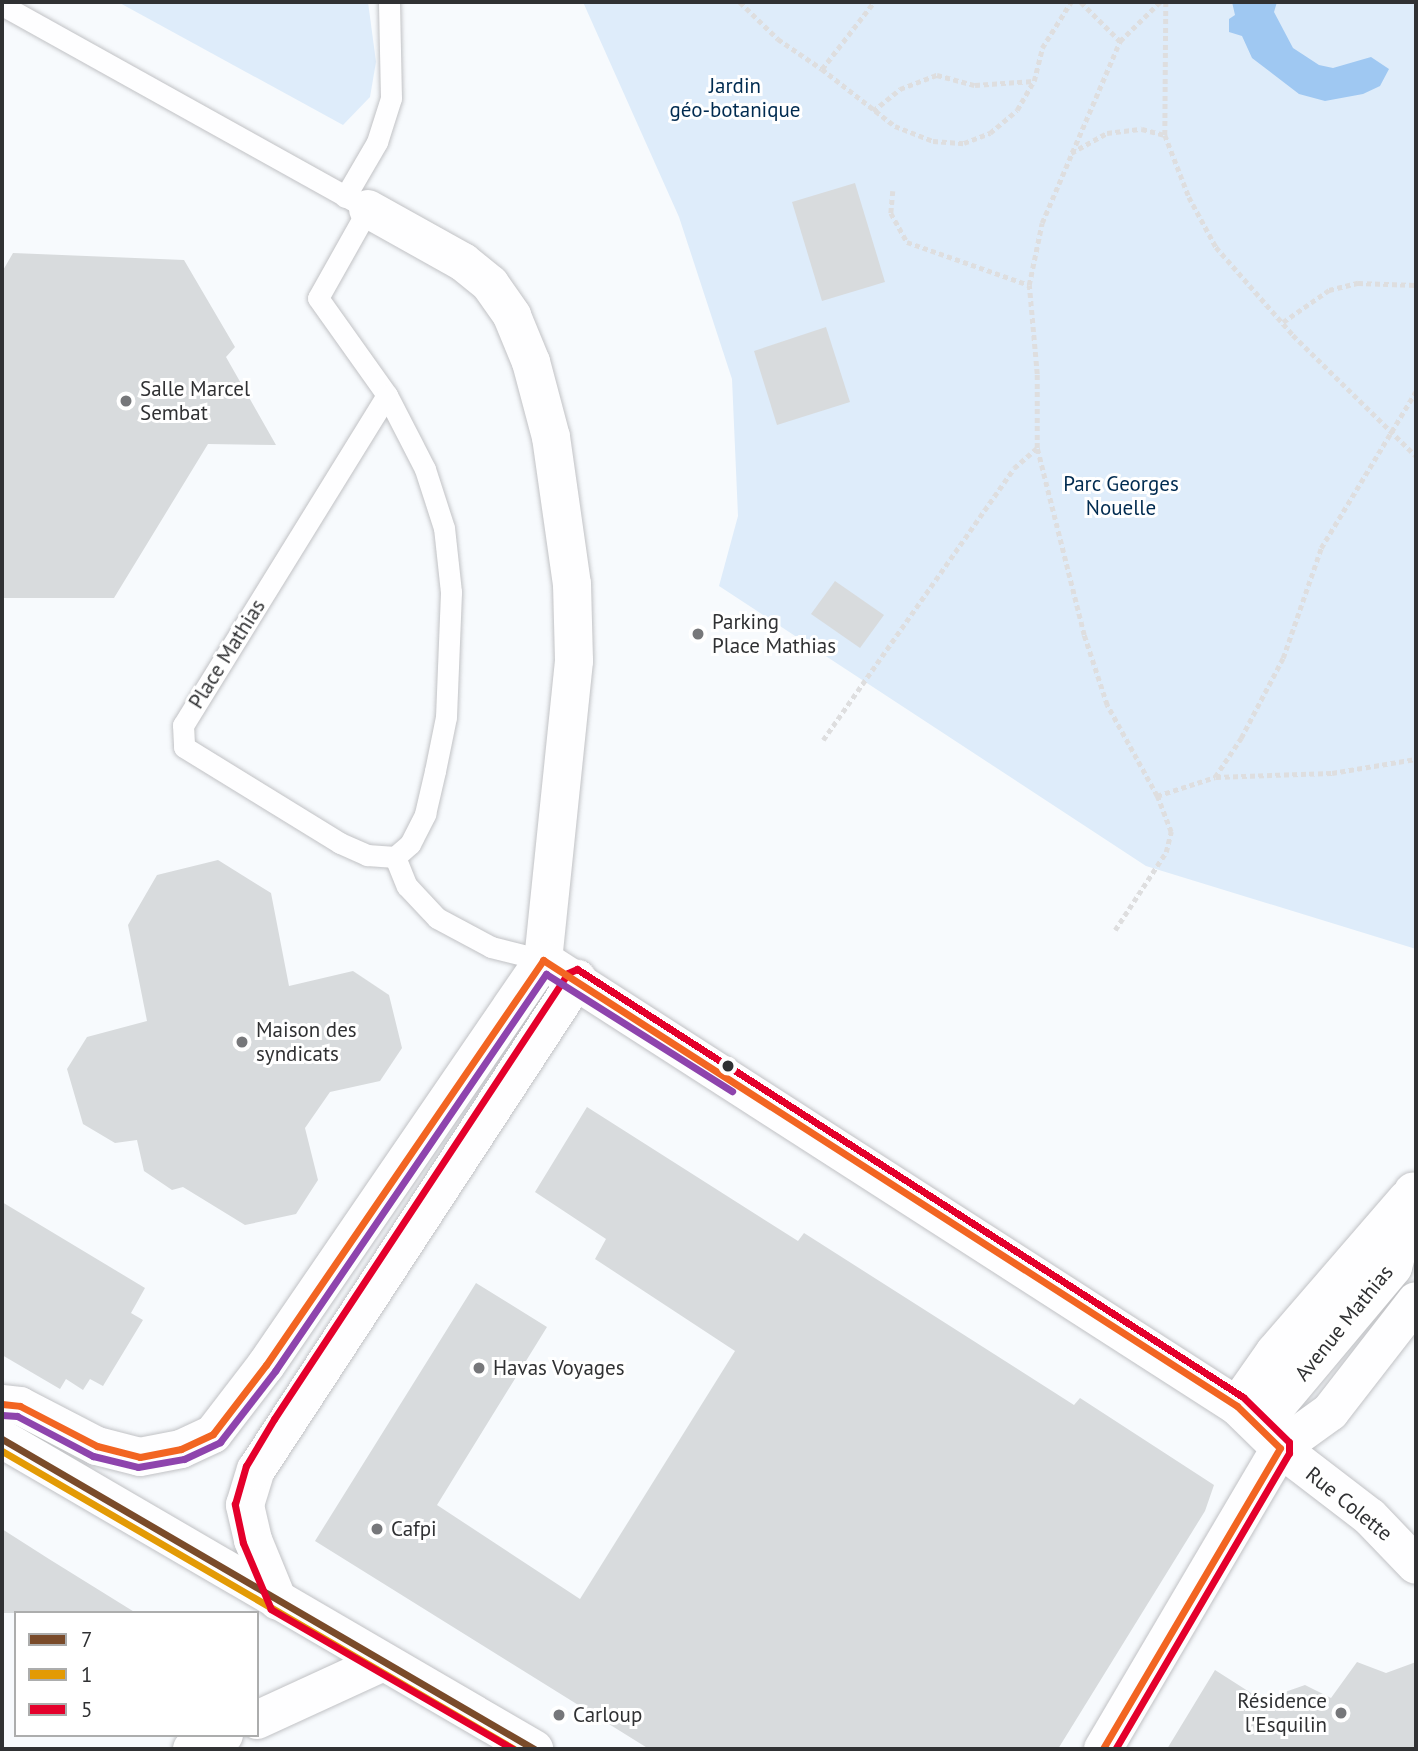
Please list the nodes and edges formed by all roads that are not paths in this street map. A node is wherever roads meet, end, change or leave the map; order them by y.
1 (389, 2) edge
2 (2, 5) edge
3 (356, 203) junction
4 (387, 395) junction
5 (396, 857) junction
6 (543, 960) junction
7 (577, 979) junction
8 (1414, 1190) edge
9 (1416, 1301) edge
10 (2, 1404) edge
11 (1237, 1406) junction
12 (2, 1439) edge
13 (1280, 1448) junction
14 (1416, 1566) edge
15 (278, 1601) junction
16 (383, 1662) junction
17 (259, 1719) edge
18 (219, 1737) edge
19 (192, 1749) edge
20 (534, 1749) edge
21 (1103, 1749) edge

1 - 3 lane
2 - 3 lane
3 - 4 lane
3 - 6 main road
4 - 5 lane
4 - 5 lane, Place Mathias
5 - 6 lane
6 - 7 main road, Rue Colette
6 - 10 main road
7 - 11 main road, Rue Colette
7 - 15 main road
8 - 11 main road, Avenue Mathias
8 - 13 main road, Avenue Mathias
9 - 13 main road, Avenue Mathias
11 - 13 main road, Rue Colette
12 - 15 main road
13 - 14 main road, Rue Colette
13 - 21 main road, Avenue Mathias
15 - 16 main road
16 - 17 main road
16 - 20 main road
18 - 19 main road

